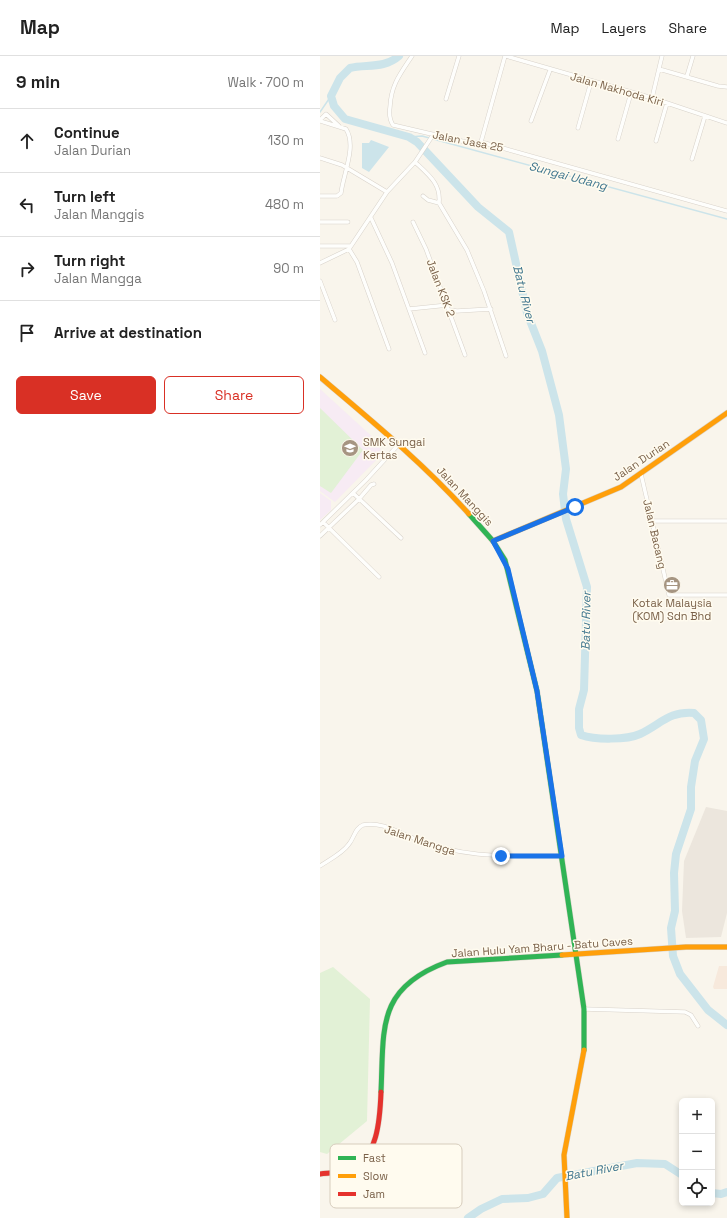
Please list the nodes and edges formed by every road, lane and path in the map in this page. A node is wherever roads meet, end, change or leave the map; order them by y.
1 (412, 56) edge
2 (459, 56) edge
3 (505, 56) edge
4 (662, 56) edge
5 (693, 56) edge
6 (659, 69) junction
7 (550, 70) junction
8 (687, 76) junction
9 (591, 82) junction
10 (727, 86) edge
11 (631, 93) junction
12 (652, 98) junction
13 (446, 99) dead end
14 (667, 103) junction
15 (705, 116) junction
16 (320, 120) edge
17 (531, 121) dead end
18 (727, 123) edge
19 (340, 127) junction
20 (578, 128) dead end
21 (432, 136) junction
22 (618, 139) dead end
23 (656, 141) dead end
24 (481, 142) junction
25 (320, 158) edge
26 (692, 159) dead end
27 (416, 161) junction
28 (348, 168) junction
29 (387, 192) junction
30 (320, 196) edge
31 (423, 196) dead end
32 (439, 204) junction
33 (727, 211) edge
34 (370, 218) junction
35 (320, 222) edge
36 (348, 222) dead end
37 (413, 222) dead end
38 (320, 246) edge
39 (350, 248) junction
40 (320, 263) edge
41 (320, 281) edge
42 (448, 305) junction
43 (409, 309) junction
44 (491, 309) junction
45 (450, 310) junction
46 (335, 320) dead end
47 (389, 349) dead end
48 (425, 353) dead end
49 (465, 355) dead end
50 (506, 356) dead end
51 (320, 377) edge
52 (727, 413) edge
53 (399, 444) junction
54 (641, 474) junction
55 (374, 484) dead end
56 (353, 493) junction
57 (360, 499) junction
58 (727, 520) edge
59 (652, 521) junction
60 (323, 522) junction
61 (320, 525) edge
62 (329, 528) junction
63 (320, 536) edge
64 (400, 538) dead end
65 (493, 541) junction
66 (379, 577) dead end
67 (727, 595) edge
68 (562, 856) junction
69 (320, 866) edge
70 (727, 947) edge
71 (577, 954) junction
72 (584, 1009) junction
73 (698, 1026) dead end
74 (374, 1144) edge
75 (320, 1174) edge
76 (330, 1174) edge
77 (567, 1218) edge

1 - 21 street, Jalan Jasa 25
2 - 13 street
3 - 7 street, Jalan Nakhoda Kiri
3 - 24 street
4 - 6 street
5 - 8 street
6 - 8 street
6 - 12 street
7 - 9 street, Jalan Nakhoda Kiri
7 - 17 street
8 - 10 street
9 - 11 street, Jalan Nakhoda Kiri
9 - 20 street
11 - 12 street, Jalan Nakhoda Kiri
11 - 22 street
12 - 14 street, Jalan Nakhoda Kiri
14 - 15 street, Jalan Nakhoda Kiri
14 - 23 street
15 - 18 street, Jalan Nakhoda Kiri
15 - 26 street
16 - 19 street
16 - 19 street
19 - 28 street
21 - 24 street, Jalan Jasa 25
21 - 27 street
24 - 33 street, Jalan Jasa 25
25 - 28 street
27 - 29 street
27 - 32 street
28 - 29 street
28 - 30 street
29 - 34 street
31 - 32 street
32 - 44 street
34 - 39 street
34 - 43 street
35 - 36 street
37 - 42 street, Jalan KSK 2
38 - 39 street
39 - 40 street
39 - 47 street
41 - 46 street
42 - 43 street
42 - 45 street, Jalan KSK 2
43 - 48 street
44 - 45 street
44 - 50 street
45 - 49 street, Jalan KSK 2
51 - 53 street, Jalan Manggis
52 - 54 street, Jalan Durian
53 - 56 street
53 - 65 street, Jalan Manggis
54 - 59 street, Jalan Bacang
54 - 65 street, Jalan Durian
55 - 57 street
56 - 57 street
56 - 60 street
57 - 62 street
57 - 64 street
58 - 59 street
59 - 67 street, Jalan Bacang
60 - 61 street
60 - 62 street
62 - 63 street
62 - 66 street
65 - 68 street, Jalan Manggis
68 - 69 street, Jalan Mangga
68 - 71 street, Jalan Manggis
70 - 71 street, Jalan Hulu Yam Bharu - Batu Caves
71 - 72 street, Jalan Manggis
71 - 74 street, Jalan Hulu Yam Bharu - Batu Caves
72 - 73 street
72 - 77 street, Jalan Manggis
75 - 76 street, Jalan Hulu Yam Bharu - Batu Caves

